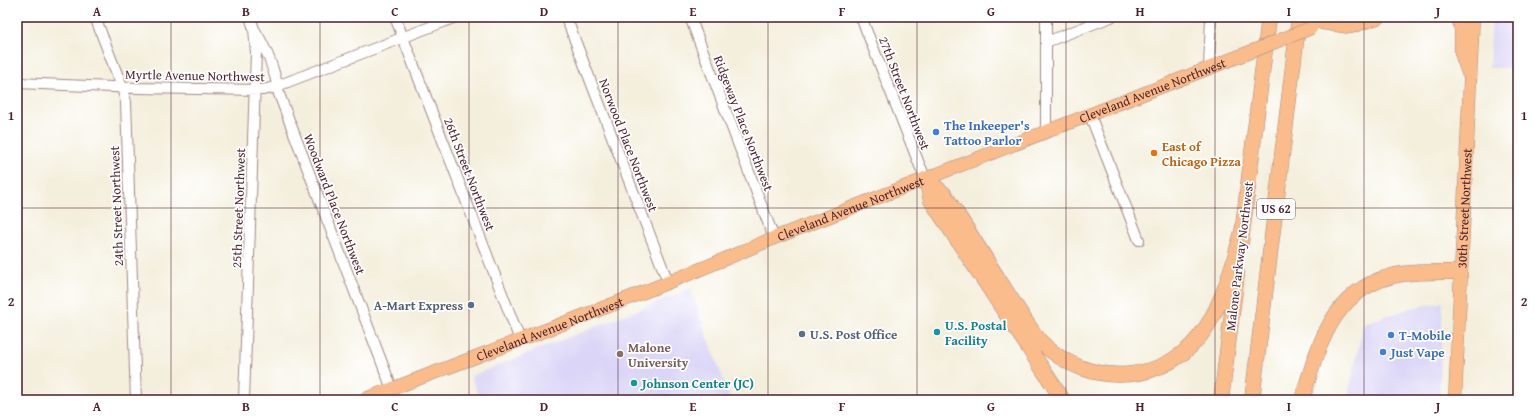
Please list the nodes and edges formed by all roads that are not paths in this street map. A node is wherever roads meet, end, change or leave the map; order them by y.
1 (95, 17) edge
2 (250, 17) edge
3 (395, 17) edge
4 (456, 17) edge
5 (566, 17) edge
6 (690, 17) edge
7 (861, 17) edge
8 (1046, 17) edge
9 (1111, 17) edge
10 (1211, 17) edge
11 (1269, 17) edge
12 (1299, 17) edge
13 (1338, 17) edge
14 (1380, 17) edge
15 (1458, 17) edge
16 (1473, 17) edge
17 (1316, 25) junction
18 (254, 29) junction
19 (403, 37) junction
20 (1046, 42) junction
21 (1209, 68) junction
22 (1470, 78) junction
23 (17, 83) edge
24 (278, 86) junction
25 (122, 87) junction
26 (255, 90) junction
27 (1090, 115) junction
28 (1046, 132) junction
29 (926, 179) junction
30 (1242, 232) junction
31 (774, 238) junction
32 (1139, 240) dead end
33 (1460, 272) junction
34 (668, 282) junction
35 (520, 340) junction
36 (392, 389) junction
37 (136, 400) edge
38 (244, 400) edge
39 (363, 400) edge
40 (1063, 400) edge
41 (1220, 400) edge
42 (1252, 400) edge
43 (1302, 400) edge
44 (1455, 400) edge

1 - 25 street, 24th Street Northwest
2 - 18 street, 25th Street Northwest
3 - 19 street, 26th Street Northwest
4 - 19 street, Myrtle Avenue Northwest
5 - 34 street, Norwood Place Northwest
6 - 31 street, Ridgeway Place Northwest
7 - 29 street, 27th Street Northwest
8 - 20 street
9 - 20 street
10 - 21 street
11 - 30 highway, Malone Parkway Northwest / US 62
12 - 42 highway, US 62
13 - 17 main road, Cleveland Avenue Northwest
14 - 17 main road
15 - 22 main road
16 - 22 main road, 30th Street Northwest
17 - 21 main road, Cleveland Avenue Northwest, bridge
18 - 24 street, Woodward Place Northwest
18 - 26 street, 25th Street Northwest
19 - 24 street, Myrtle Avenue Northwest
19 - 35 street, 26th Street Northwest
20 - 28 street
21 - 27 main road, Cleveland Avenue Northwest
22 - 33 main road, 30th Street Northwest
23 - 25 street, Myrtle Avenue Northwest
24 - 26 street, Myrtle Avenue Northwest
24 - 36 street, Woodward Place Northwest
25 - 26 street, Myrtle Avenue Northwest
25 - 37 street, 24th Street Northwest
26 - 38 street, 25th Street Northwest
27 - 28 main road, Cleveland Avenue Northwest
27 - 32 street
28 - 29 main road, Cleveland Avenue Northwest
29 - 30 highway
29 - 31 main road, Cleveland Avenue Northwest
29 - 40 highway
30 - 41 highway, Malone Parkway Northwest / US 62
31 - 34 main road, Cleveland Avenue Northwest
33 - 43 highway
33 - 44 main road, 30th Street Northwest
34 - 35 main road, Cleveland Avenue Northwest
35 - 36 main road, Cleveland Avenue Northwest
36 - 39 main road, Cleveland Avenue Northwest

